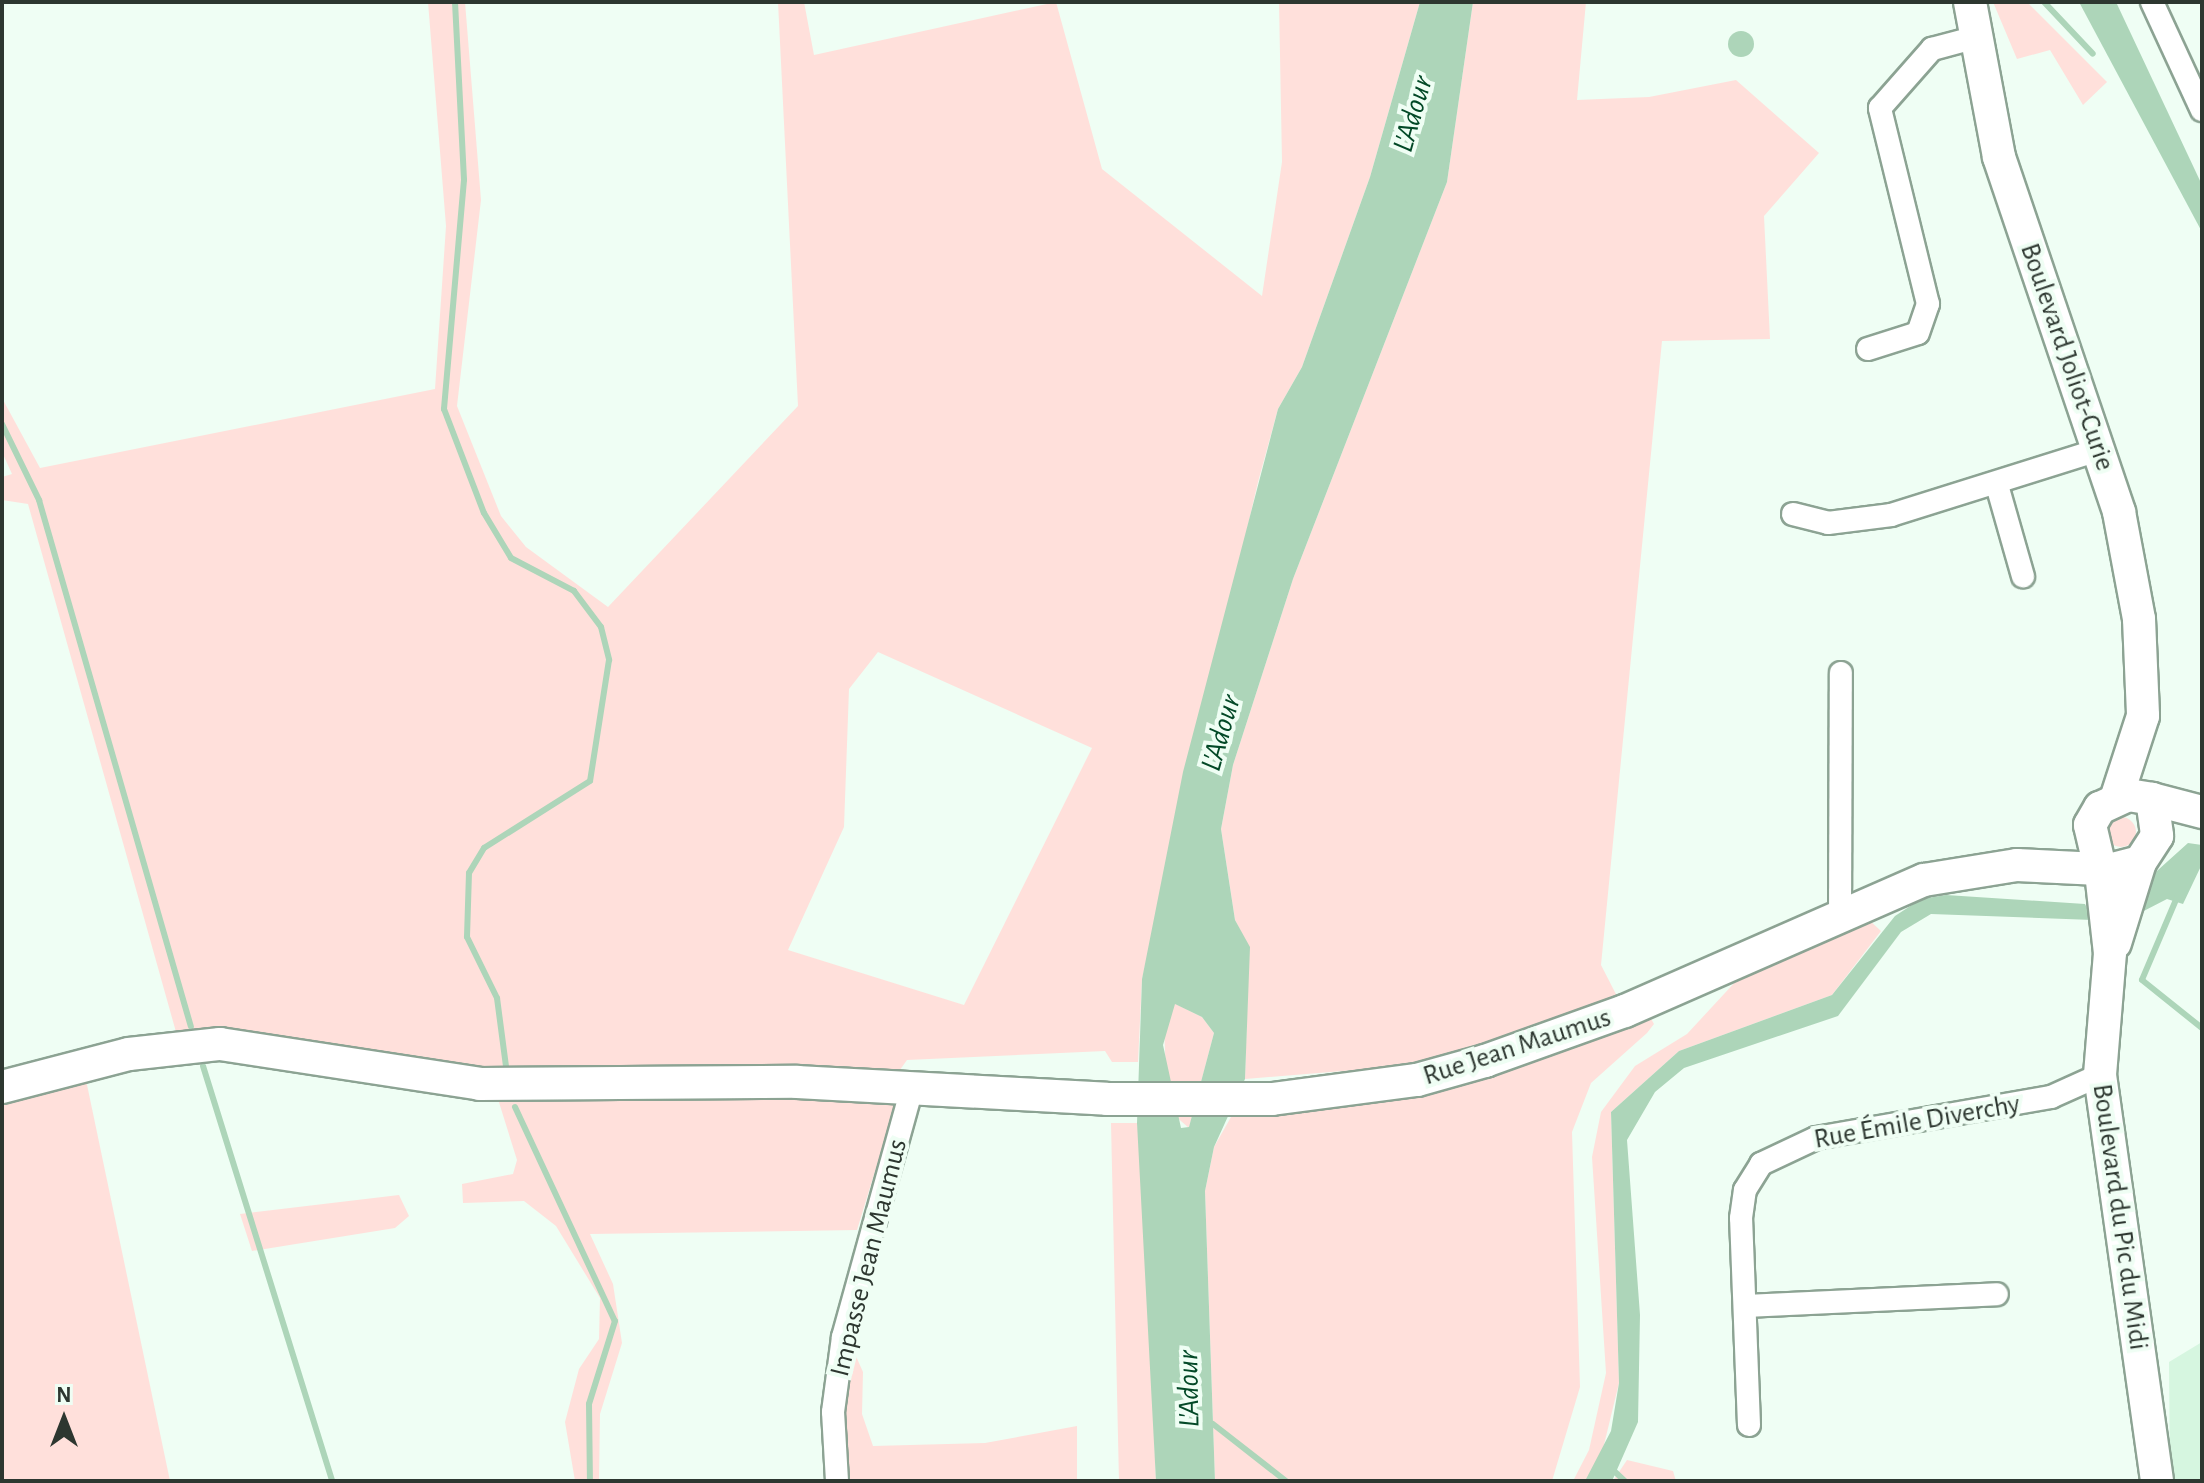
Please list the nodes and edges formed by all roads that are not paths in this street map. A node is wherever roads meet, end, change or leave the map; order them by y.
1 (1970, 2) edge
2 (2152, 2) edge
3 (1977, 37) junction
4 (2202, 110) edge
5 (1868, 349) dead end
6 (2099, 450) junction
7 (1997, 485) junction
8 (1793, 514) dead end
9 (2023, 576) dead end
10 (1841, 673) dead end
11 (2143, 716) junction
12 (2151, 798) junction
13 (2116, 799) junction
14 (2202, 812) edge
15 (2090, 825) junction
16 (2202, 829) edge
17 (2148, 849) junction
18 (2017, 865) junction
19 (2100, 871) junction
20 (1840, 915) junction
21 (2110, 953) junction
22 (2100, 1075) junction
23 (913, 1085) junction
24 (2, 1087) edge
25 (1997, 1294) dead end
26 (1746, 1306) junction
27 (1749, 1425) dead end
28 (837, 1481) edge
29 (2157, 1481) edge

1 - 3 main road, Boulevard Joliot-Curie
2 - 4 street
3 - 5 street
3 - 6 main road, Boulevard Joliot-Curie
6 - 7 street
6 - 11 main road, Boulevard Joliot-Curie
7 - 8 street
7 - 9 street
10 - 20 street
11 - 12 main road, Boulevard Joliot-Curie
11 - 13 main road
12 - 13 main road
12 - 14 main road
12 - 17 main road, Boulevard Joliot-Curie
13 - 15 main road
15 - 18 main road
15 - 19 main road
16 - 17 main road
17 - 19 main road
17 - 21 main road
18 - 19 main road
18 - 20 main road, Rue Jean Maumus
19 - 21 main road
20 - 23 main road, Rue Jean Maumus
21 - 22 main road, Boulevard du Pic du Midi
22 - 26 street, Rue Émile Diverchy
22 - 29 main road, Boulevard du Pic du Midi
23 - 24 main road, Rue Jean Maumus
23 - 28 street, Impasse Jean Maumus
25 - 26 street
26 - 27 street, Rue Émile Diverchy

